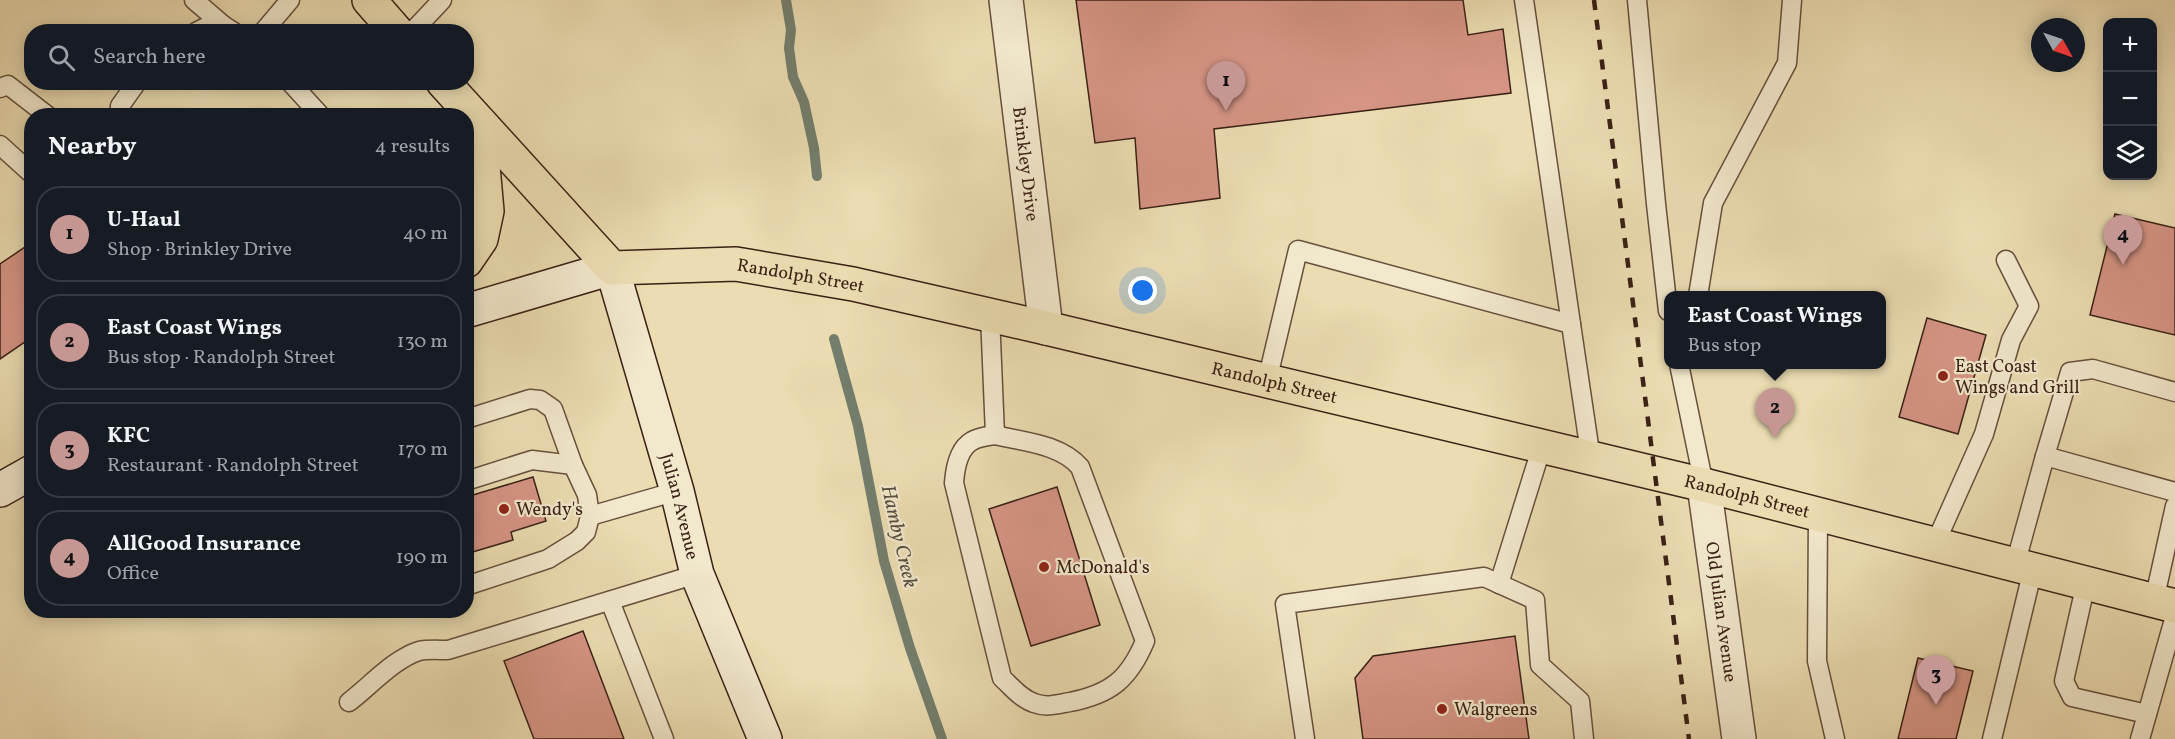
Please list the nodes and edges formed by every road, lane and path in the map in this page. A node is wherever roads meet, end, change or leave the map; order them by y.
1 (194, 0) edge
2 (290, 0) edge
3 (369, 0) edge
4 (442, 0) edge
5 (1005, 0) edge
6 (1524, 0) edge
7 (1637, 0) edge
8 (1792, 0) edge
9 (223, 24) edge
10 (270, 24) edge
11 (390, 24) edge
12 (420, 24) edge
13 (0, 88) edge
14 (131, 90) edge
15 (297, 90) edge
16 (450, 90) edge
17 (38, 108) edge
18 (120, 108) edge
19 (314, 108) edge
20 (466, 108) edge
21 (474, 116) edge
22 (479, 122) junction
23 (0, 145) edge
24 (24, 167) edge
25 (474, 249) edge
26 (2006, 260) dead end
27 (612, 268) junction
28 (1666, 291) edge
29 (1699, 291) edge
30 (474, 309) edge
31 (990, 315) junction
32 (1571, 324) junction
33 (1046, 328) junction
34 (1680, 369) edge
35 (1685, 369) edge
36 (1267, 381) junction
37 (1683, 383) junction
38 (2175, 392) edge
39 (474, 417) edge
40 (995, 435) junction
41 (1542, 446) junction
42 (2045, 456) junction
43 (1591, 459) junction
44 (573, 465) junction
45 (24, 476) edge
46 (474, 478) edge
47 (1704, 485) junction
48 (0, 490) edge
49 (677, 491) junction
50 (2175, 492) edge
51 (2175, 506) edge
52 (1818, 514) junction
53 (590, 516) junction
54 (1935, 544) junction
55 (548, 559) junction
56 (2024, 567) junction
57 (474, 571) edge
58 (697, 574) junction
59 (474, 583) edge
60 (2086, 583) junction
61 (1499, 584) junction
62 (610, 601) junction
63 (2168, 607) edge
64 (349, 702) dead end
65 (2147, 714) junction
66 (664, 739) edge
67 (765, 739) edge
68 (1305, 739) edge
69 (1584, 739) edge
70 (1738, 739) edge
71 (1835, 739) edge
72 (1992, 739) edge
73 (2140, 739) edge

1 - 9 lane
2 - 10 lane
3 - 11 main road
4 - 12 lane
5 - 33 street, Brinkley Drive
6 - 32 lane
7 - 28 lane
8 - 29 lane
13 - 17 lane
14 - 18 lane
15 - 19 lane
16 - 20 main road
21 - 22 main road
22 - 25 main road
22 - 27 main road
23 - 24 lane
26 - 54 lane
27 - 30 street
27 - 31 main road, Randolph Street
27 - 49 street, Julian Avenue
31 - 33 main road, Randolph Street
31 - 40 lane
32 - 36 lane
32 - 43 lane
33 - 36 main road, Randolph Street
34 - 37 lane
35 - 37 lane
36 - 41 main road, Randolph Street
37 - 47 lane
38 - 42 lane
39 - 44 lane
40 - 40 lane
41 - 43 main road, Randolph Street
41 - 61 lane
42 - 50 lane
42 - 56 lane
43 - 47 main road, Randolph Street
44 - 46 lane
44 - 53 lane
45 - 48 street
47 - 52 main road, Randolph Street
47 - 70 street, Old Julian Avenue
49 - 53 lane
49 - 58 street, Julian Avenue
51 - 63 lane
52 - 54 main road, Randolph Street
52 - 71 lane
53 - 55 lane
54 - 56 main road, Randolph Street
55 - 57 lane
55 - 59 lane
56 - 60 main road, Randolph Street
56 - 72 lane
58 - 62 lane
58 - 67 street, Julian Avenue
60 - 63 main road, Randolph Street
60 - 65 lane
61 - 68 lane
61 - 69 lane
62 - 64 lane
62 - 66 lane
63 - 65 lane
65 - 73 lane

